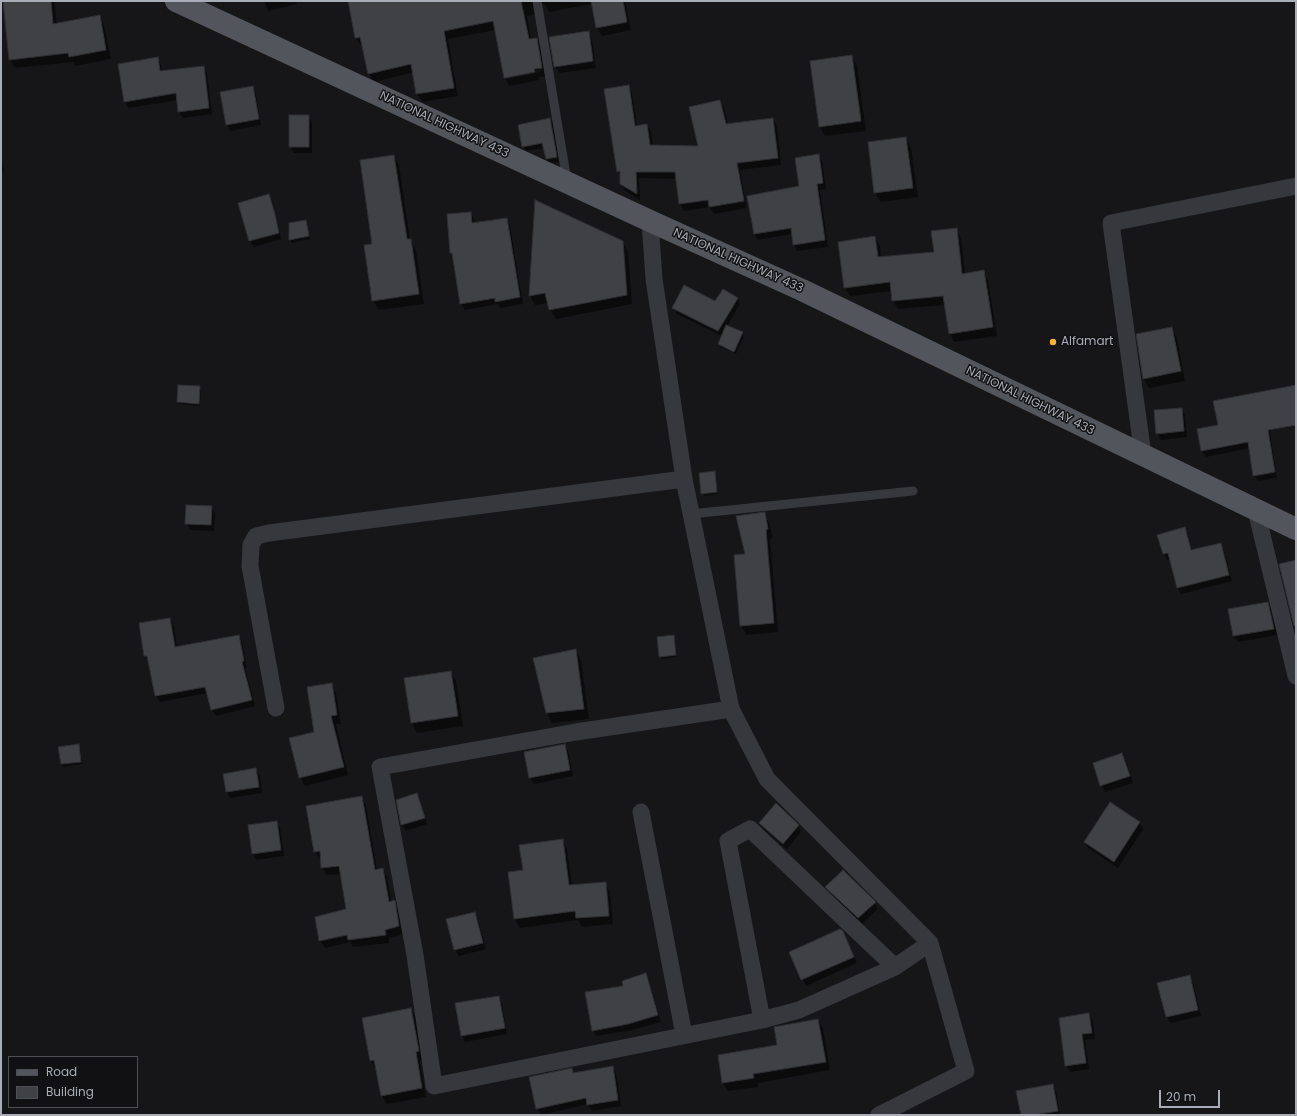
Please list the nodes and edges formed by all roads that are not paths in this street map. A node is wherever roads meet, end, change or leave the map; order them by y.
1 (176, 1) edge
2 (537, 1) edge
3 (567, 182) junction
4 (1296, 186) edge
5 (650, 221) junction
6 (1143, 455) junction
7 (684, 479) junction
8 (913, 491) dead end
9 (1256, 510) junction
10 (691, 514) junction
11 (1296, 529) edge
12 (1296, 676) edge
13 (276, 708) dead end
14 (731, 709) junction
15 (641, 812) dead end
16 (930, 942) junction
17 (895, 967) junction
18 (762, 1020) junction
19 (684, 1035) junction
20 (879, 1115) edge

1 - 3 main road, NATIONAL HIGHWAY 433
2 - 3 lane
3 - 5 main road, NATIONAL HIGHWAY 433
4 - 6 street
5 - 6 main road, NATIONAL HIGHWAY 433
5 - 7 street
6 - 9 main road, NATIONAL HIGHWAY 433
7 - 10 street
7 - 13 street
8 - 10 lane
9 - 11 main road, NATIONAL HIGHWAY 433
9 - 12 street
10 - 14 street
14 - 16 street
14 - 19 street
15 - 19 street
16 - 17 street
16 - 20 street
17 - 18 street
17 - 18 street
18 - 19 street

